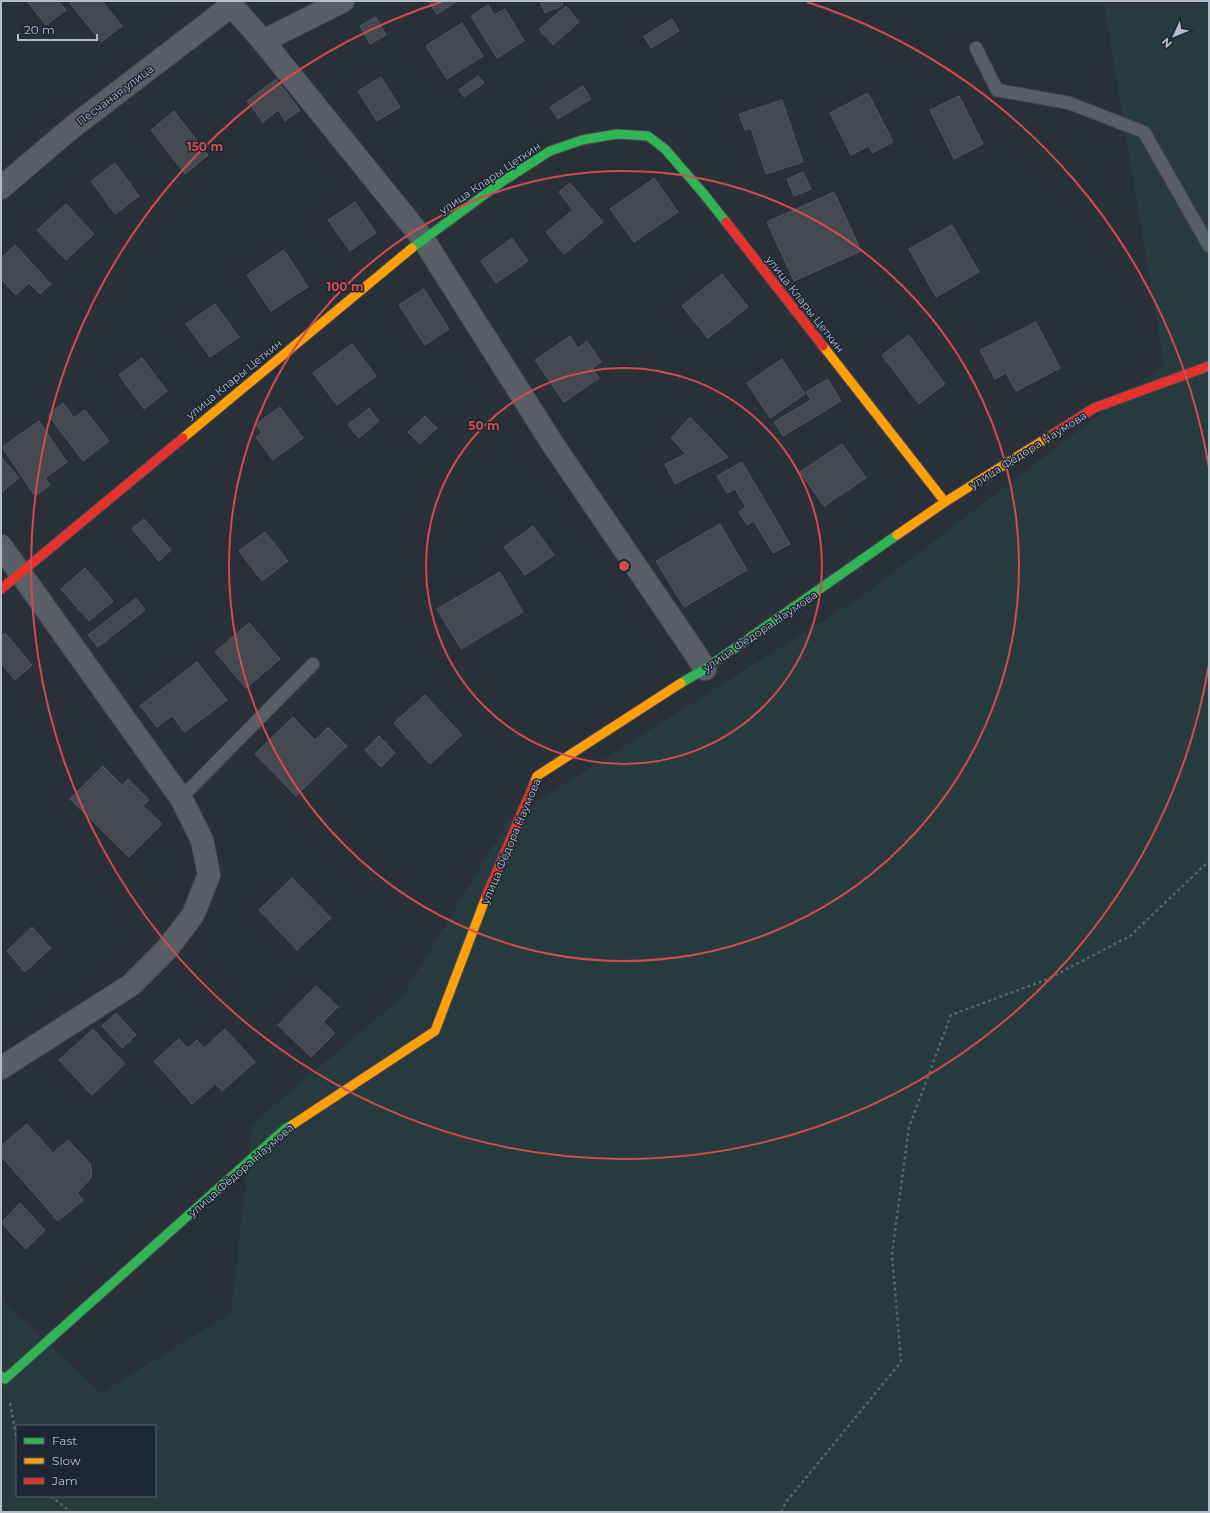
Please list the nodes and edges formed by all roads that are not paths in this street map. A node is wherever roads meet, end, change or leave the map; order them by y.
1 (343, 1) edge
2 (230, 3) edge
3 (263, 41) junction
4 (976, 48) dead end
5 (1, 188) edge
6 (423, 239) junction
7 (1209, 246) edge
8 (1209, 366) edge
9 (945, 502) junction
10 (1, 546) edge
11 (20, 572) junction
12 (1, 589) edge
13 (314, 664) dead end
14 (705, 669) junction
15 (181, 798) junction
16 (1, 1068) edge
17 (3, 1377) edge

1 - 3 street
2 - 3 street
2 - 5 street, Песчаная улица
3 - 6 street
4 - 7 lane
6 - 9 street, улица Клары Цеткин
6 - 11 street, улица Клары Цеткин
6 - 14 street
8 - 9 street, улица Фёдора Наумова
9 - 14 street, улица Фёдора Наумова
10 - 11 street
11 - 12 street, улица Клары Цеткин
11 - 15 street
13 - 15 lane
14 - 17 street, улица Фёдора Наумова
15 - 16 street

